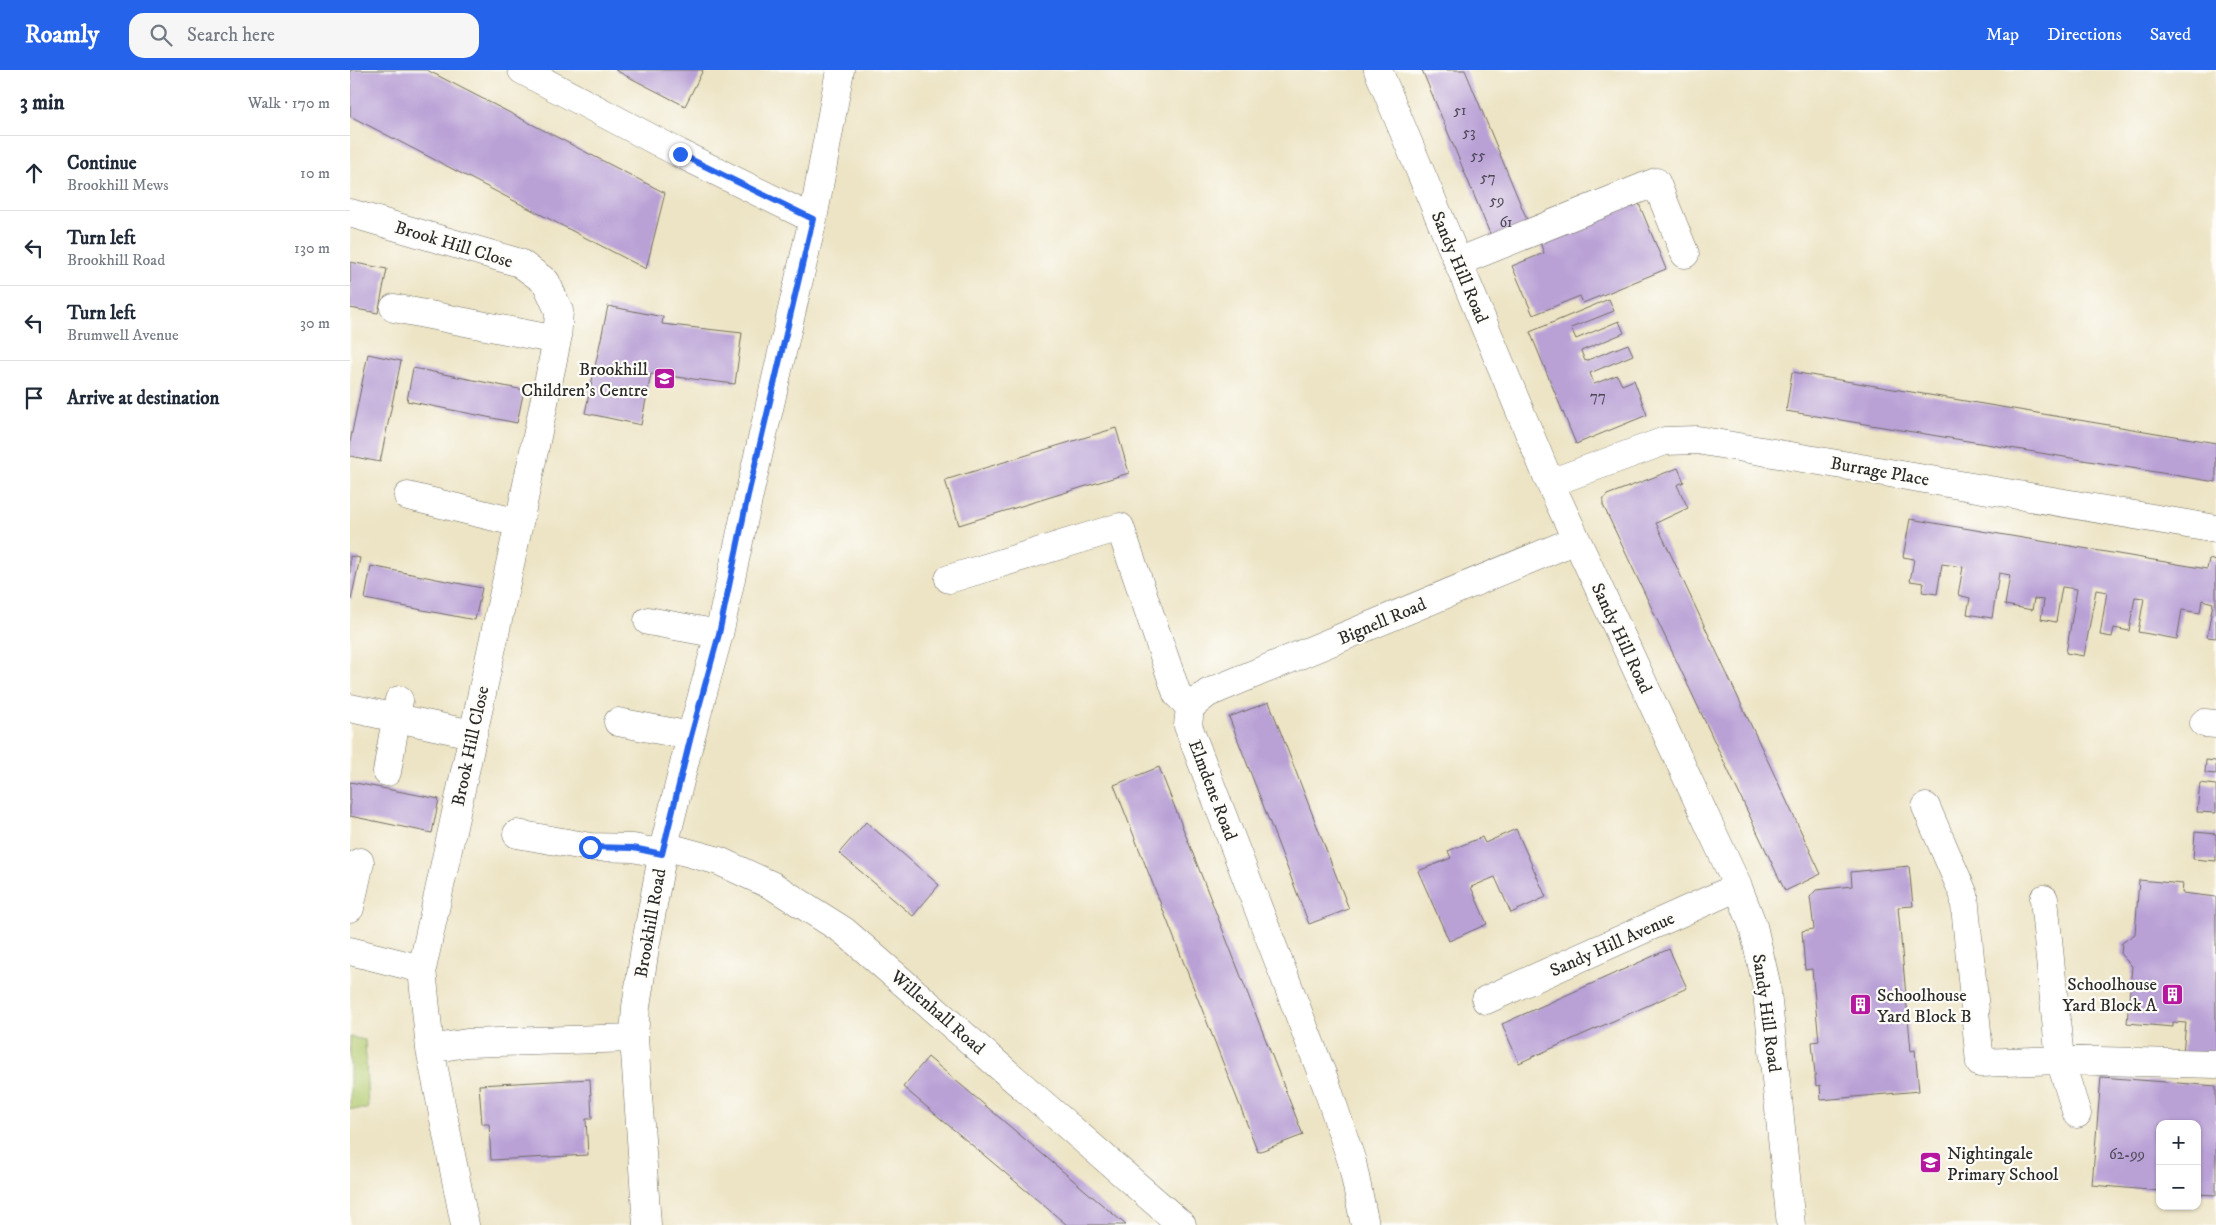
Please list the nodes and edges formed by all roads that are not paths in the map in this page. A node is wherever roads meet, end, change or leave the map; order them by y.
1 (522, 70) edge
2 (840, 70) edge
3 (1378, 70) edge
4 (350, 213) edge
5 (813, 219) junction
6 (1685, 254) dead end
7 (1458, 262) junction
8 (394, 308) dead end
9 (557, 340) junction
10 (1550, 483) junction
11 (408, 496) dead end
12 (518, 523) junction
13 (2216, 529) edge
14 (1576, 540) junction
15 (949, 579) dead end
16 (648, 621) dead end
17 (719, 634) junction
18 (1190, 706) junction
19 (350, 708) edge
20 (398, 708) junction
21 (618, 722) dead end
22 (472, 734) junction
23 (691, 736) junction
24 (387, 772) dead end
25 (1926, 807) dead end
26 (517, 834) dead end
27 (663, 850) junction
28 (360, 862) dead end
29 (1738, 887) junction
30 (2044, 899) dead end
31 (350, 908) edge
32 (350, 949) edge
33 (422, 969) junction
34 (1486, 1000) dead end
35 (634, 1038) junction
36 (430, 1049) junction
37 (2060, 1060) junction
38 (2216, 1064) edge
39 (2077, 1114) dead end
40 (465, 1225) edge
41 (647, 1225) edge
42 (1182, 1225) edge
43 (1365, 1225) edge
44 (1791, 1225) edge

1 - 5 street
2 - 5 street, Brookhill Road
3 - 7 street, Sandy Hill Road
4 - 9 street, Brook Hill Close
5 - 17 street, Brookhill Road
6 - 7 street
7 - 10 street, Sandy Hill Road
8 - 9 street
9 - 12 street, Brook Hill Close
10 - 13 street, Burrage Place
10 - 14 street, Sandy Hill Road
11 - 12 street
12 - 22 street, Brook Hill Close
14 - 18 street, Bignell Road
14 - 29 street, Sandy Hill Road
15 - 18 street
16 - 17 street
17 - 23 street, Brookhill Road
18 - 43 street, Elmdene Road
19 - 20 street
20 - 22 street
20 - 24 street
21 - 23 street
22 - 33 street, Brook Hill Close
23 - 27 street, Brookhill Road
25 - 37 street
26 - 27 street, Willenhall Road
27 - 35 street, Brookhill Road
27 - 42 street, Willenhall Road
28 - 31 street
29 - 34 street, Sandy Hill Avenue
29 - 44 street, Sandy Hill Road
30 - 37 street
32 - 33 street
33 - 36 street, Brook Hill Close
35 - 36 street
35 - 41 street, Brookhill Road
36 - 40 street, Brook Hill Close
37 - 38 street
37 - 39 street

